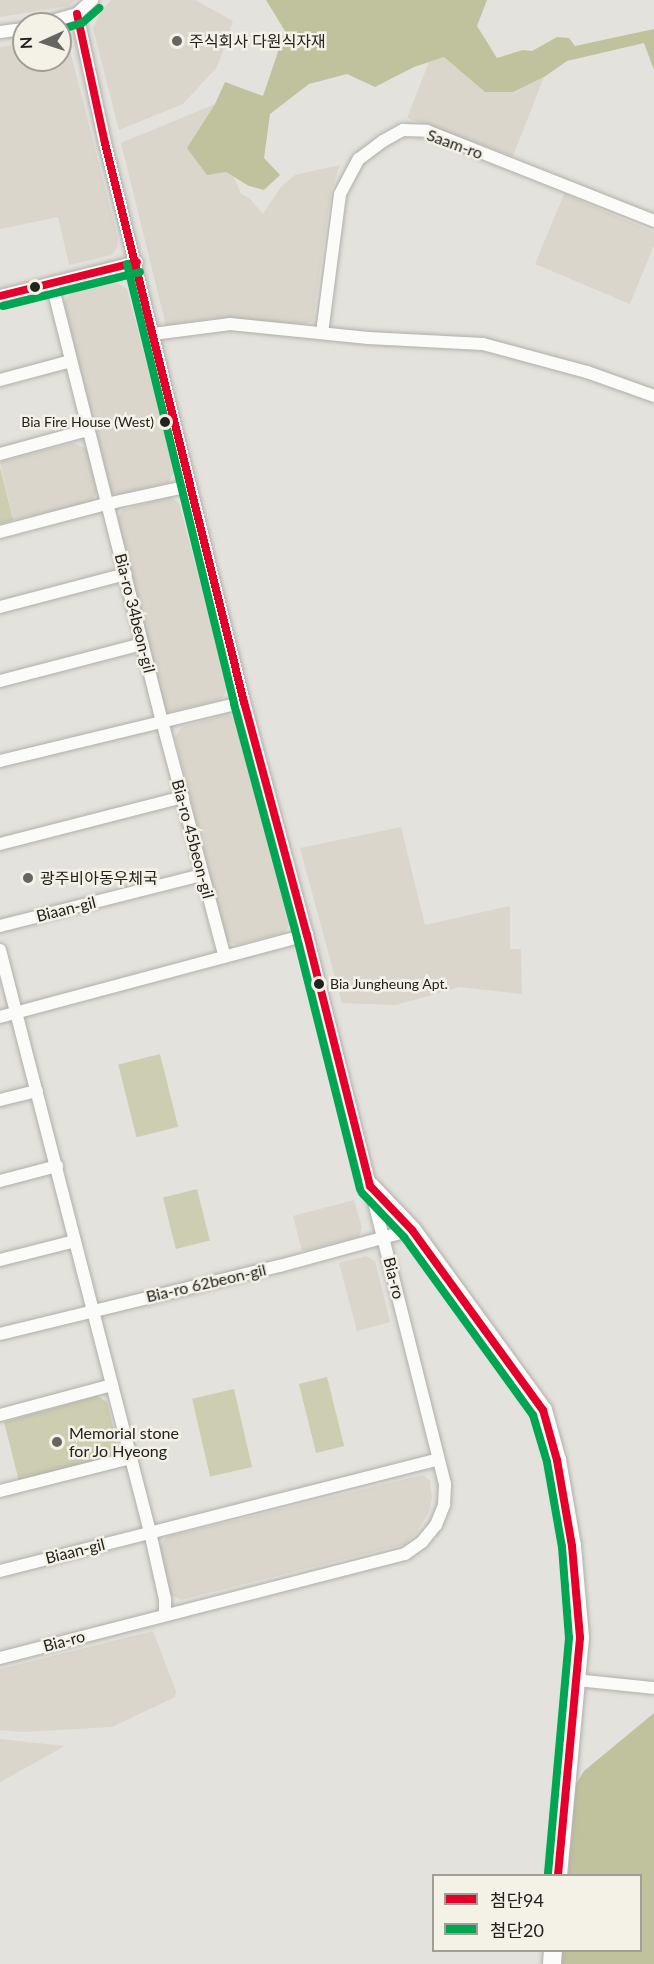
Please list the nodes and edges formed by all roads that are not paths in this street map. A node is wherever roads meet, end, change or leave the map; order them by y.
1 (92, 0) edge
2 (76, 14) junction
3 (72, 15) edge
4 (654, 221) edge
5 (137, 262) junction
6 (52, 284) junction
7 (1, 292) edge
8 (322, 333) junction
9 (153, 334) junction
10 (71, 361) junction
11 (0, 380) edge
12 (654, 396) edge
13 (88, 430) junction
14 (0, 454) edge
15 (190, 486) junction
16 (106, 504) junction
17 (0, 532) edge
18 (126, 574) junction
19 (0, 607) edge
20 (142, 644) junction
21 (0, 681) edge
22 (244, 702) junction
23 (162, 721) junction
24 (0, 761) edge
25 (183, 797) junction
26 (0, 844) edge
27 (202, 875) junction
28 (0, 926) edge
29 (307, 935) junction
30 (0, 950) edge
31 (225, 957) junction
32 (17, 1013) junction
33 (0, 1017) edge
34 (37, 1091) junction
35 (0, 1100) edge
36 (57, 1166) junction
37 (0, 1180) edge
38 (370, 1186) junction
39 (412, 1230) junction
40 (384, 1237) junction
41 (75, 1241) junction
42 (0, 1260) edge
43 (94, 1310) junction
44 (0, 1334) edge
45 (112, 1385) junction
46 (0, 1415) edge
47 (130, 1458) junction
48 (438, 1459) junction
49 (0, 1491) edge
50 (150, 1532) junction
51 (0, 1571) edge
52 (165, 1615) junction
53 (0, 1658) edge
54 (576, 1680) junction
55 (654, 1688) edge
56 (558, 1874) edge

1 - 2 street
2 - 3 street
2 - 5 street, Bia-ro
4 - 8 street, Saam-ro
5 - 6 street
5 - 9 street, Bia-ro
6 - 7 street
6 - 10 street, Bia-ro 34beon-gil
8 - 9 street
8 - 12 street
9 - 15 street, Bia-ro
10 - 11 street
10 - 13 street, Bia-ro 34beon-gil
13 - 14 street
13 - 16 street, Bia-ro 34beon-gil
15 - 16 street
15 - 22 street, Bia-ro
16 - 17 street
16 - 18 street, Bia-ro 34beon-gil
18 - 19 street
18 - 20 street, Bia-ro 34beon-gil
20 - 21 street
20 - 23 street, Bia-ro 34beon-gil
22 - 23 street
22 - 29 street, Bia-ro
23 - 24 street
23 - 25 street, Bia-ro 45beon-gil
25 - 26 street
25 - 27 street, Bia-ro 45beon-gil
27 - 28 street, Biaan-gil
27 - 31 street, Bia-ro 45beon-gil
29 - 31 street
29 - 38 street, Bia-ro
30 - 32 street
31 - 32 street
32 - 33 street
32 - 34 street
34 - 35 street
34 - 36 street
36 - 37 street
36 - 41 street
38 - 39 main road
38 - 40 street, Bia-ro
39 - 40 street, Bia-ro 62beon-gil
39 - 54 main road
40 - 43 street, Bia-ro 62beon-gil
40 - 48 street, Bia-ro
41 - 42 street
41 - 43 street
43 - 44 street, Bia-ro 62beon-gil
43 - 45 street
45 - 46 street
45 - 47 street
47 - 49 street
47 - 50 street
48 - 50 street
48 - 52 street, Bia-ro
50 - 51 street, Biaan-gil
50 - 52 street
52 - 53 street, Bia-ro
54 - 55 street
54 - 56 main road

